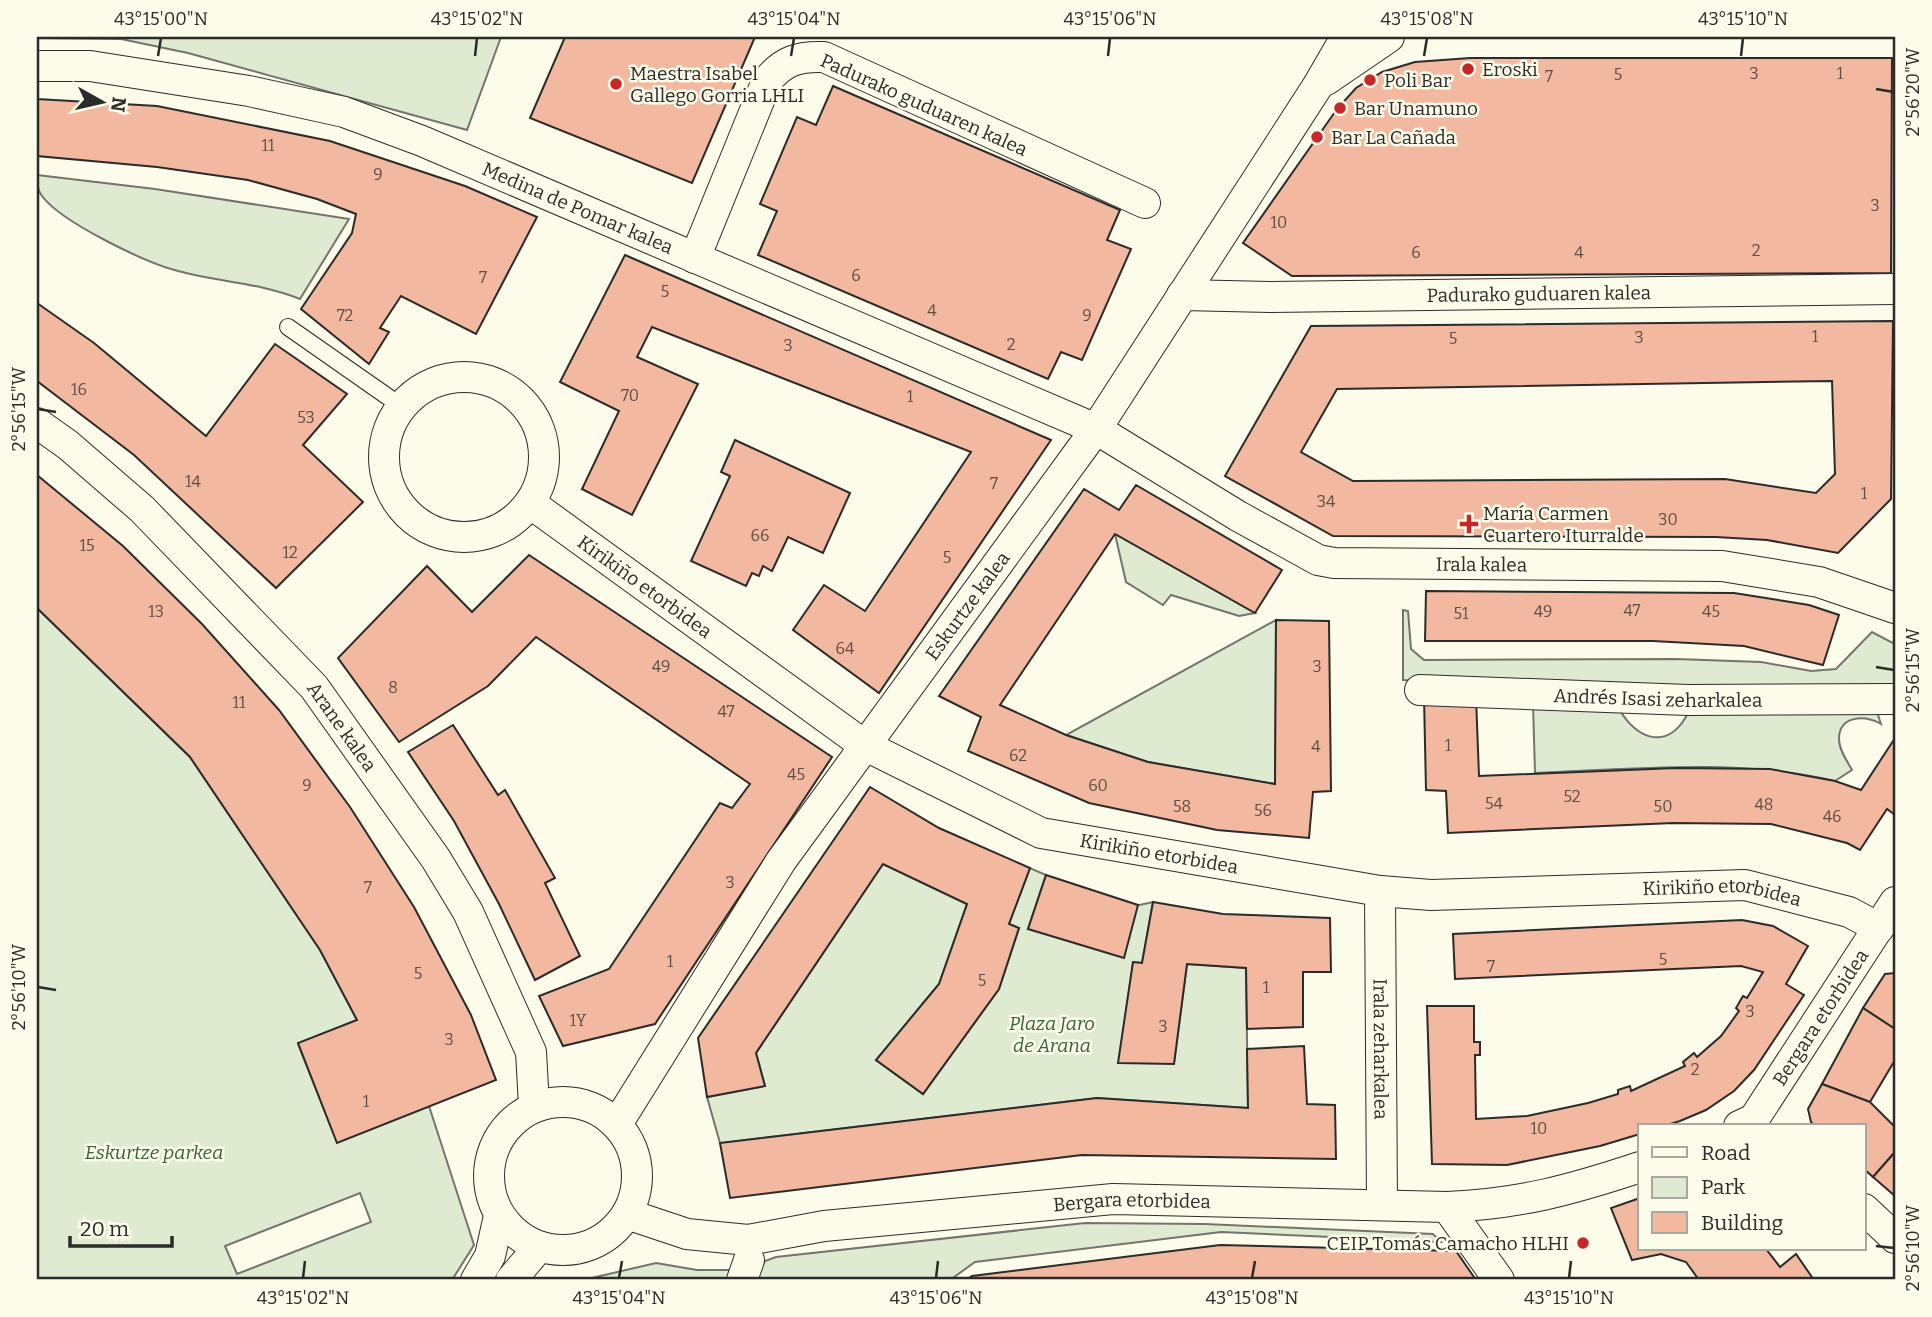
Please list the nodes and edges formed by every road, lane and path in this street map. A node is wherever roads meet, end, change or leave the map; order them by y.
1 (1346, 37) edge
2 (1390, 37) edge
3 (37, 66) edge
4 (1317, 87) junction
5 (1145, 203) dead end
6 (695, 258) junction
7 (1895, 289) edge
8 (1182, 295) junction
9 (288, 327) dead end
10 (401, 406) junction
11 (37, 422) edge
12 (1096, 429) junction
13 (530, 503) junction
14 (1895, 608) edge
15 (1420, 690) dead end
16 (1895, 699) edge
17 (864, 745) junction
18 (1380, 891) junction
19 (1889, 916) edge
20 (534, 1106) junction
21 (617, 1124) junction
22 (1753, 1124) edge
23 (1638, 1168) edge
24 (1382, 1205) junction
25 (1447, 1206) junction
26 (1866, 1211) edge
27 (627, 1214) junction
28 (499, 1216) junction
29 (1895, 1238) edge
30 (540, 1247) junction
31 (476, 1280) edge
32 (511, 1280) edge
33 (1499, 1280) edge

1 - 4 street, Eskurtze kalea
2 - 4 street, Eskurtze kalea
3 - 6 street, Medina de Pomar kalea
4 - 8 street, Eskurtze kalea
5 - 6 street, Padurako guduaren kalea
6 - 12 street, Medina de Pomar kalea
7 - 8 street, Padurako guduaren kalea
8 - 12 street, Eskurtze kalea
9 - 10 lane
10 - 13 street
10 - 13 street
11 - 20 street, Arane kalea
12 - 14 street, Irala kalea
12 - 17 street, Eskurtze kalea
13 - 17 street, Kirikiño etorbidea
15 - 16 street, Andrés Isasi zeharkalea
17 - 18 street, Kirikiño etorbidea
17 - 21 street, Eskurtze kalea
18 - 19 street, Kirikiño etorbidea
18 - 24 street, Irala zeharkalea
19 - 22 street, Bergara etorbidea
20 - 21 street
20 - 28 street
21 - 27 street
23 - 25 street, Bergara etorbidea
24 - 25 street, Bergara etorbidea
24 - 27 street, Bergara etorbidea
25 - 33 street
26 - 29 street
27 - 30 street
28 - 30 street
28 - 31 street
30 - 32 street

